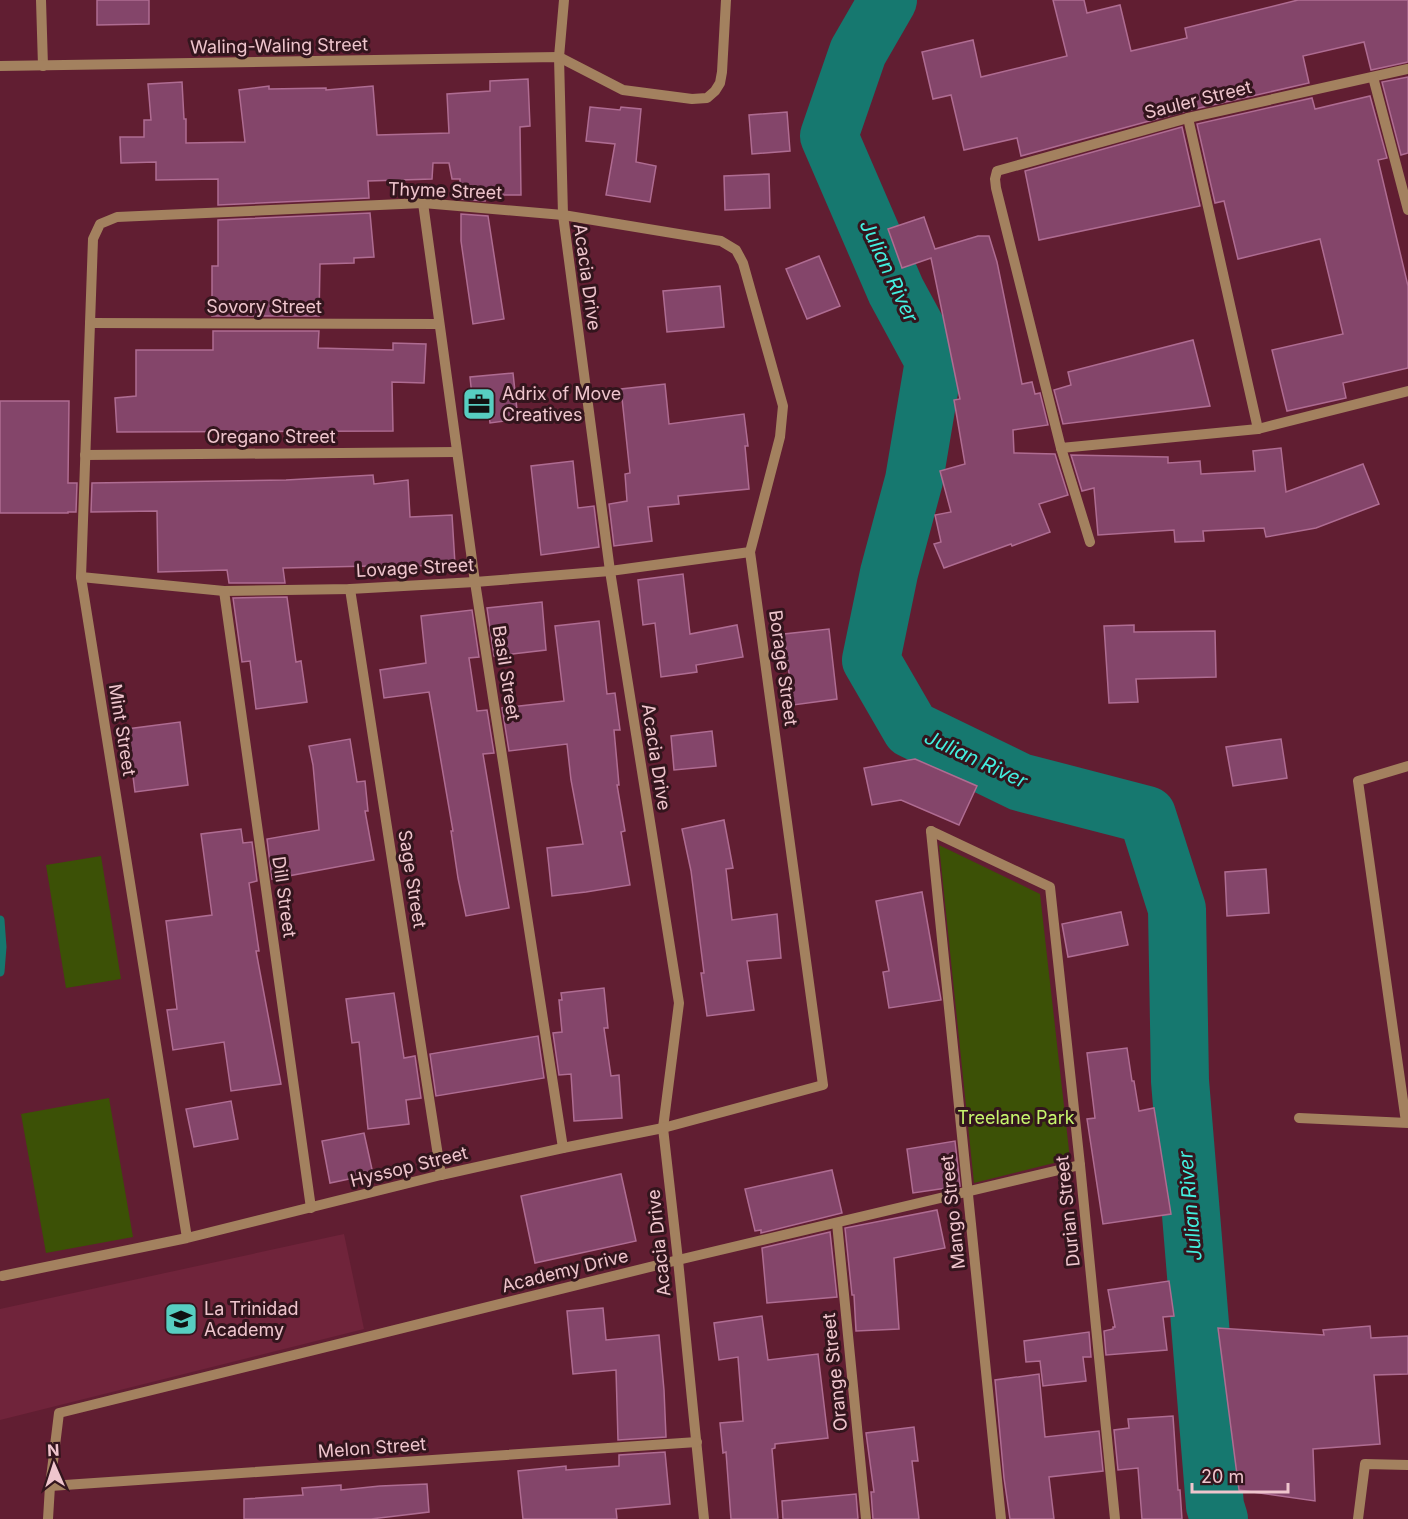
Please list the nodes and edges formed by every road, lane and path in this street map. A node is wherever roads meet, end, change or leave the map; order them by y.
1 (41, 0) edge
2 (564, 0) edge
3 (726, 0) edge
4 (560, 57) junction
5 (6, 66) edge
6 (43, 66) junction
7 (1408, 69) edge
8 (1373, 77) junction
9 (1188, 118) junction
10 (423, 203) junction
11 (1408, 210) edge
12 (562, 215) junction
13 (100, 224) joint
14 (743, 262) joint
15 (90, 324) junction
16 (439, 324) junction
17 (1408, 391) edge
18 (1258, 429) junction
19 (1061, 448) junction
20 (457, 452) junction
21 (86, 455) junction
22 (1090, 542) dead end
23 (750, 552) junction
24 (610, 572) junction
25 (81, 577) junction
26 (476, 582) junction
27 (350, 589) junction
28 (224, 591) junction
29 (1408, 766) edge
30 (931, 831) joint
31 (823, 1084) joint
32 (1299, 1118) dead end
33 (1407, 1123) edge
34 (663, 1128) junction
35 (564, 1148) junction
36 (1080, 1165) junction
37 (441, 1175) junction
38 (967, 1192) junction
39 (311, 1208) junction
40 (837, 1223) junction
41 (187, 1238) junction
42 (678, 1260) junction
43 (2, 1276) dead end
44 (697, 1442) junction
45 (1408, 1465) edge
46 (50, 1486) junction
47 (48, 1519) edge
48 (704, 1519) edge
49 (866, 1519) edge
50 (1001, 1519) edge
51 (1114, 1519) edge
52 (1358, 1519) edge

1 - 6 street
2 - 4 street, Acacia Drive
3 - 4 street
4 - 6 street, Waling-Waling Street
4 - 12 street, Acacia Drive
5 - 6 street, Waling-Waling Street
7 - 8 street, Sauler Street
8 - 9 street, Sauler Street
8 - 11 street
9 - 18 street
9 - 19 street, Sauler Street
10 - 12 street, Thyme Street
10 - 13 street, Thyme Street
10 - 16 street, Basil Street
12 - 14 street, Thyme Street
12 - 24 street, Acacia Drive
13 - 15 street, Mint Street
14 - 23 street, Borage Street
15 - 16 street, Sovory Street
15 - 21 street, Mint Street
16 - 20 street, Basil Street
17 - 18 street
18 - 19 street
19 - 22 street
20 - 21 street, Oregano Street
20 - 26 street, Basil Street
21 - 25 street, Mint Street
23 - 24 street, Lovage Street
23 - 31 street, Borage Street
24 - 26 street, Lovage Street
24 - 34 street, Acacia Drive
25 - 28 street, Lovage Street
25 - 41 street, Mint Street
26 - 27 street, Lovage Street
26 - 35 street, Basil Street
27 - 28 street, Lovage Street
27 - 37 street, Sage Street
28 - 39 street, Dill Street
29 - 33 street
30 - 36 street, Durian Street
30 - 38 street, Mango Street
31 - 34 street, Hyssop Street
32 - 33 street
34 - 35 street, Hyssop Street
34 - 42 street, Acacia Drive
35 - 37 street, Hyssop Street
36 - 38 street, Academy Drive
36 - 51 street, Durian Street
37 - 39 street, Hyssop Street
38 - 40 street, Academy Drive
38 - 50 street, Mango Street
39 - 41 street, Hyssop Street
40 - 42 street, Academy Drive
40 - 49 street, Orange Street
41 - 43 street, Hyssop Street
42 - 44 street, Acacia Drive
42 - 46 street, Academy Drive
44 - 46 street, Melon Street
44 - 48 street, Acacia Drive
45 - 52 street
46 - 47 street

